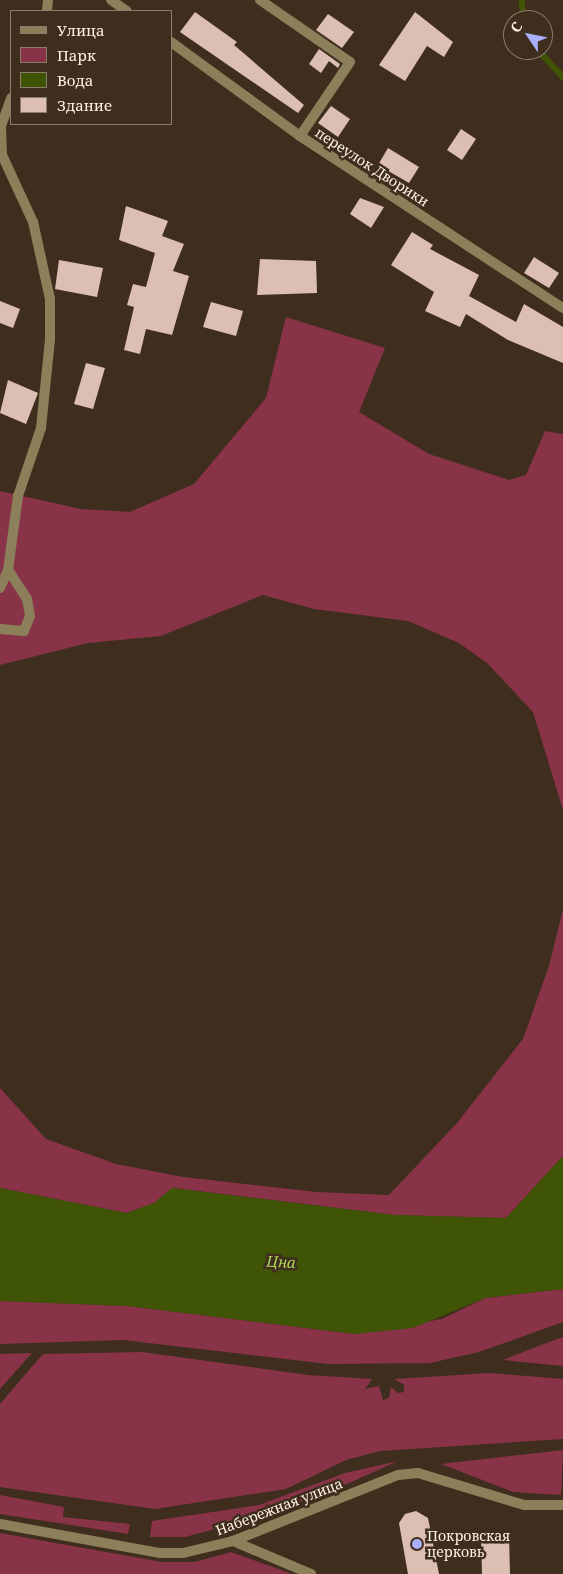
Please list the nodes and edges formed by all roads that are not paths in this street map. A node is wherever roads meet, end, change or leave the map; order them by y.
1 (111, 0) edge
2 (260, 0) edge
3 (126, 10) edge
4 (172, 43) edge
5 (10, 101) edge
6 (300, 136) junction
7 (563, 308) edge
8 (8, 570) junction
9 (0, 588) edge
10 (0, 629) edge
11 (563, 1505) edge
12 (0, 1524) edge
13 (233, 1541) junction
14 (311, 1574) edge

1 - 3 street
2 - 6 street
4 - 6 street, переулок Дворики
5 - 8 street
6 - 7 street, переулок Дворики
8 - 9 street
8 - 10 street
11 - 13 street, Набережная улица
12 - 13 street, Набережная улица
13 - 14 street

